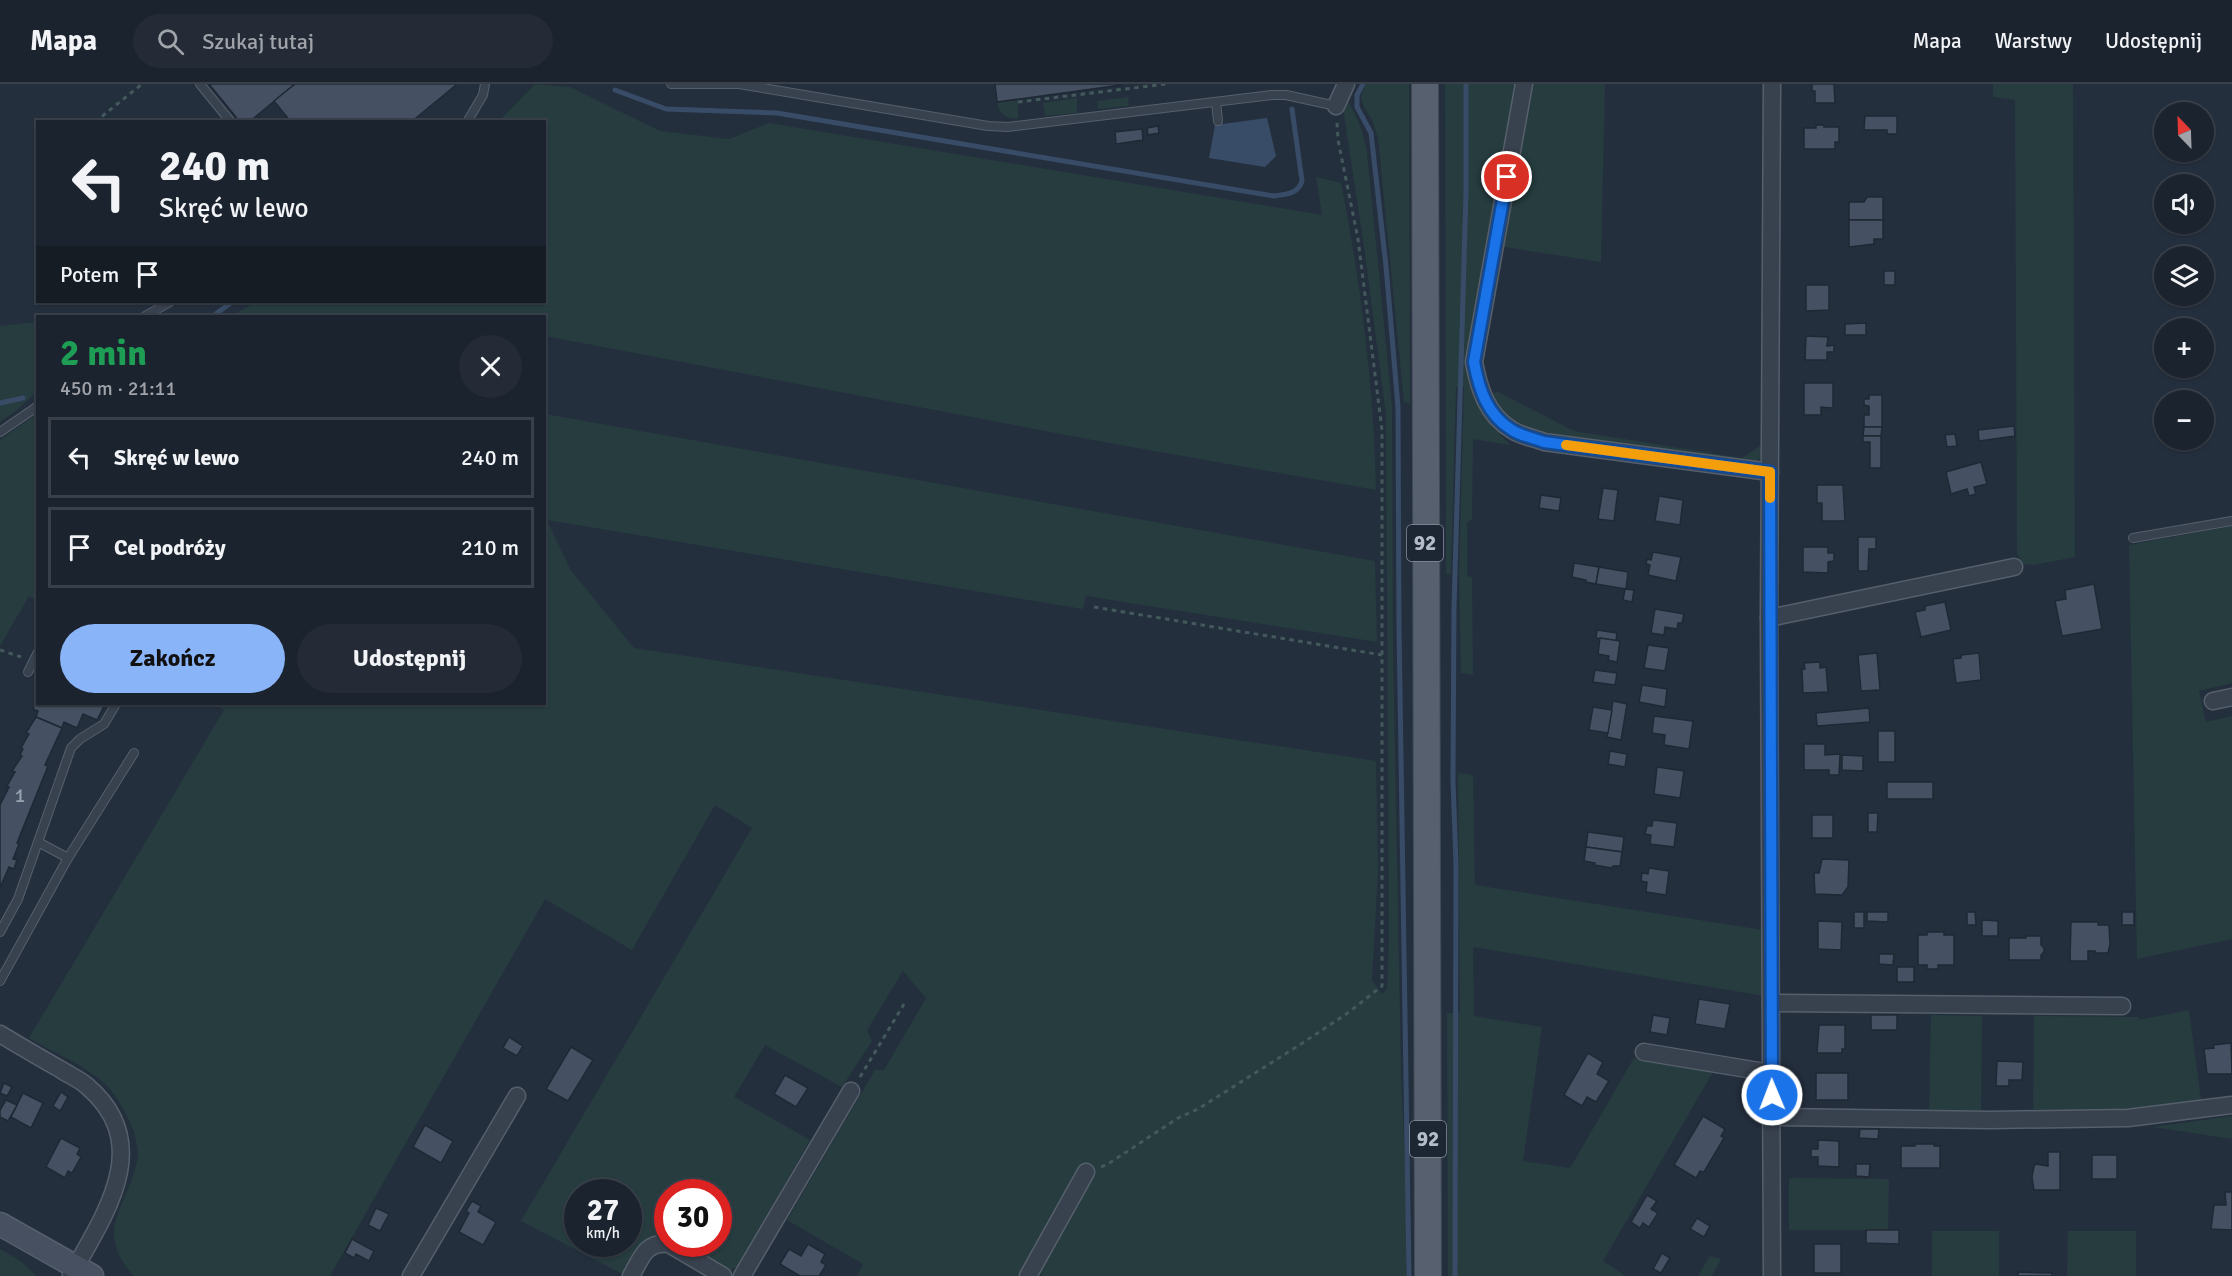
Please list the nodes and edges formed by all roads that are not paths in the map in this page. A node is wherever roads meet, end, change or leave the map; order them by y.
1 (200, 84) edge
2 (485, 84) edge
3 (670, 84) edge
4 (1276, 84) edge
5 (1346, 84) edge
6 (1425, 84) edge
7 (1524, 84) edge
8 (1772, 84) edge
9 (1272, 95) junction
10 (1216, 102) junction
11 (1336, 106) joint
12 (229, 120) edge
13 (468, 120) edge
14 (1218, 121) dead end
15 (168, 303) edge
16 (147, 315) edge
17 (36, 407) edge
18 (0, 432) edge
19 (1770, 472) junction
20 (2232, 521) edge
21 (2133, 538) dead end
22 (2014, 567) dead end
23 (1769, 618) junction
24 (36, 655) edge
25 (28, 672) dead end
26 (2232, 697) edge
27 (2213, 701) dead end
28 (115, 705) edge
29 (134, 753) dead end
30 (38, 842) junction
31 (68, 858) junction
32 (0, 932) edge
33 (0, 981) edge
34 (1771, 1003) junction
35 (2122, 1006) dead end
36 (0, 1034) edge
37 (1644, 1052) dead end
38 (1771, 1072) junction
39 (851, 1091) road end
40 (517, 1095) dead end
41 (2232, 1105) edge
42 (1772, 1117) junction
43 (1086, 1172) road end
44 (0, 1224) edge
45 (79, 1273) edge
46 (411, 1276) edge
47 (631, 1276) edge
48 (723, 1276) edge
49 (742, 1276) edge
50 (1028, 1276) edge
51 (1428, 1276) edge
52 (1772, 1276) edge

1 - 12 lane
2 - 13 lane
3 - 10 lane
4 - 9 lane
5 - 11 street
6 - 51 main road, 92
7 - 19 street
8 - 19 street
9 - 10 lane
9 - 11 lane
10 - 14 lane
15 - 16 lane
17 - 18 lane
19 - 23 street
20 - 21 lane
22 - 23 street
23 - 34 street
24 - 25 lane
26 - 27 street
28 - 30 lane
29 - 31 lane
30 - 31 lane
30 - 32 lane
31 - 33 lane
34 - 35 street
34 - 38 street
36 - 45 street
37 - 38 street
38 - 42 street
39 - 49 street
40 - 46 street
41 - 42 street
42 - 52 street
43 - 50 street
44 - 45 main road
47 - 48 street

